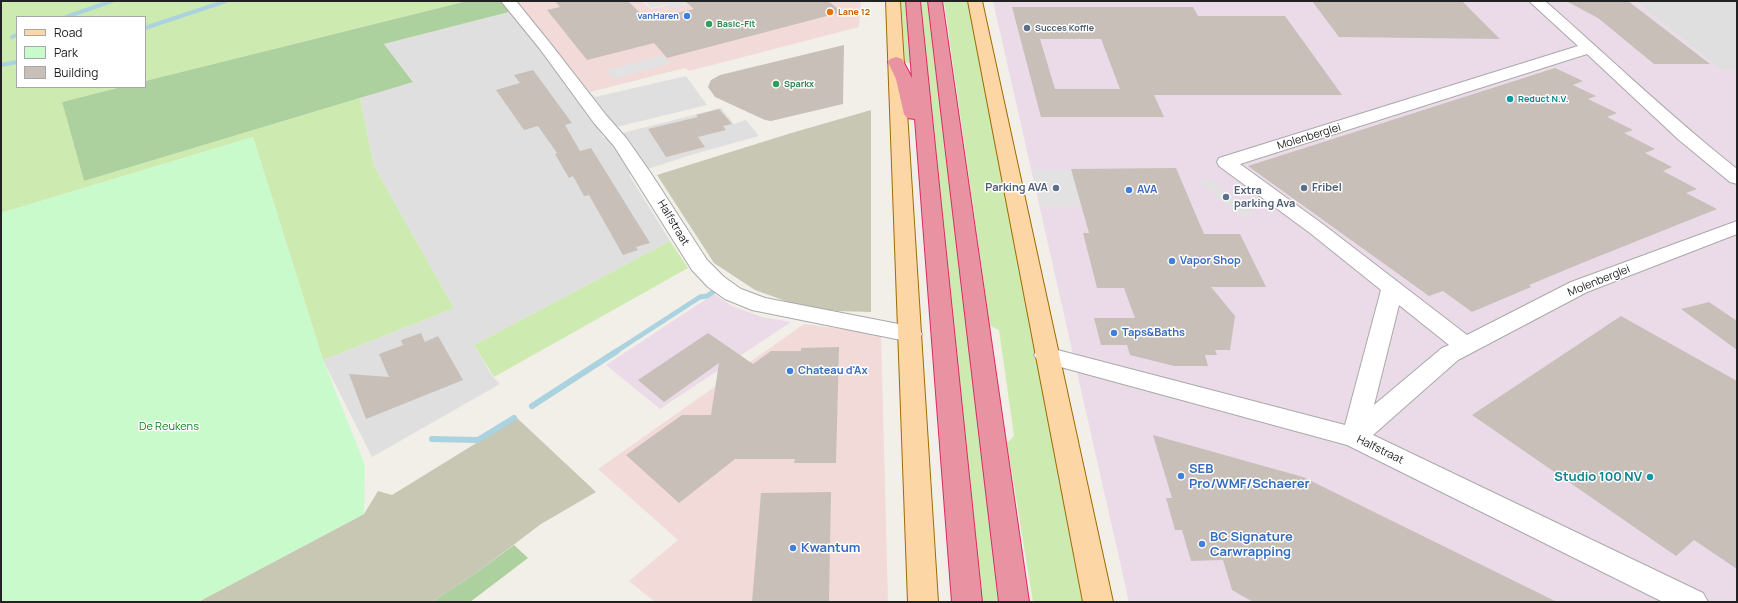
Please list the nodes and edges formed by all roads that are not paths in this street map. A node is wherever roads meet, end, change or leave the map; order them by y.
1 (508, 1) edge
2 (893, 1) edge
3 (913, 1) edge
4 (935, 1) edge
5 (975, 1) edge
6 (1536, 1) edge
7 (1589, 48) junction
8 (896, 62) junction
9 (925, 132) junction
10 (1737, 178) edge
11 (1737, 227) edge
12 (1392, 288) junction
13 (911, 334) junction
14 (1466, 346) junction
15 (1046, 355) junction
16 (1354, 438) junction
17 (924, 602) edge
18 (967, 602) edge
19 (1014, 602) edge
20 (1098, 602) edge
21 (1693, 602) edge

1 - 13 street, Halfstraat
2 - 8 main road
3 - 9 highway
4 - 19 highway
5 - 15 main road
6 - 7 street
7 - 10 street
7 - 12 street, Molenberglei
8 - 9 highway
8 - 13 main road
9 - 18 highway
11 - 14 street, Molenberglei
12 - 14 street, Molenberglei
12 - 16 street
13 - 17 main road
14 - 16 street, Molenberglei
15 - 16 street, Halfstraat
15 - 20 main road
16 - 21 street, Halfstraat

